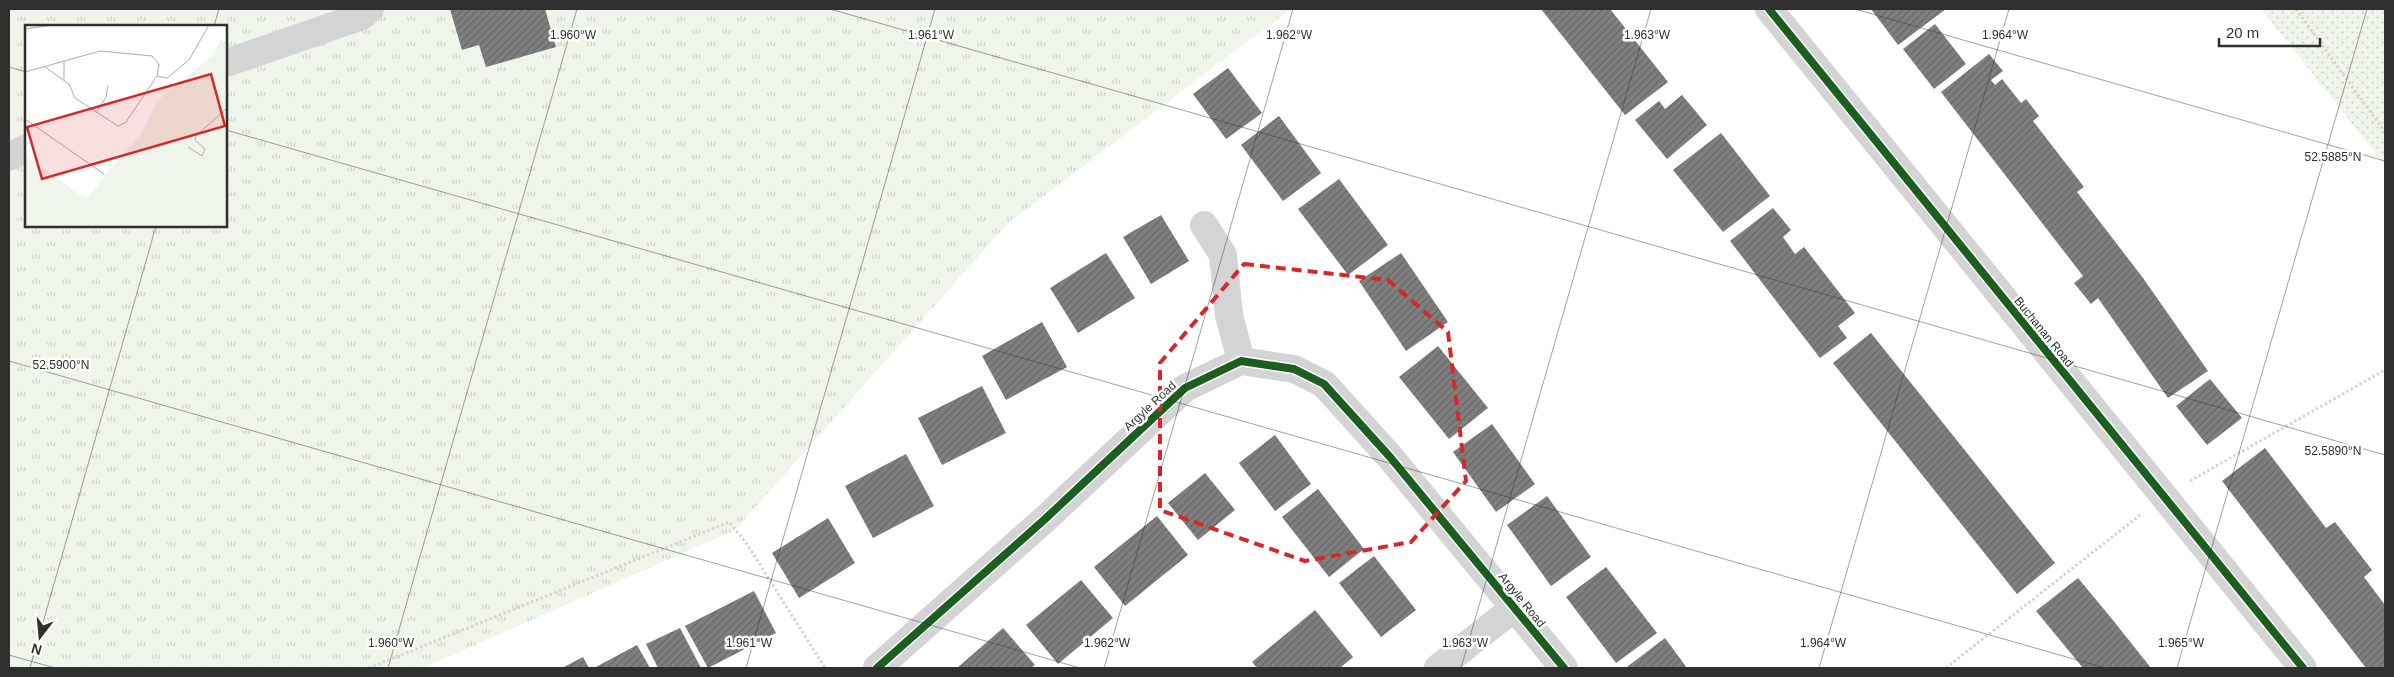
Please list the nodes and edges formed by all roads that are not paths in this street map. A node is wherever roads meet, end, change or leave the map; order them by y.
1 (370, 9) edge
2 (1769, 9) edge
3 (228, 62) edge
4 (25, 149) edge
5 (9, 157) edge
6 (1204, 225) dead end
7 (1241, 361) junction
8 (1514, 608) junction
9 (877, 668) edge
10 (1438, 668) edge
11 (1564, 668) edge
12 (2303, 668) edge

1 - 3 street
2 - 12 street, Buchanan Road
4 - 5 street
6 - 7 street
7 - 8 street, Argyle Road
7 - 9 street, Argyle Road
8 - 10 street
8 - 11 street, Argyle Road

